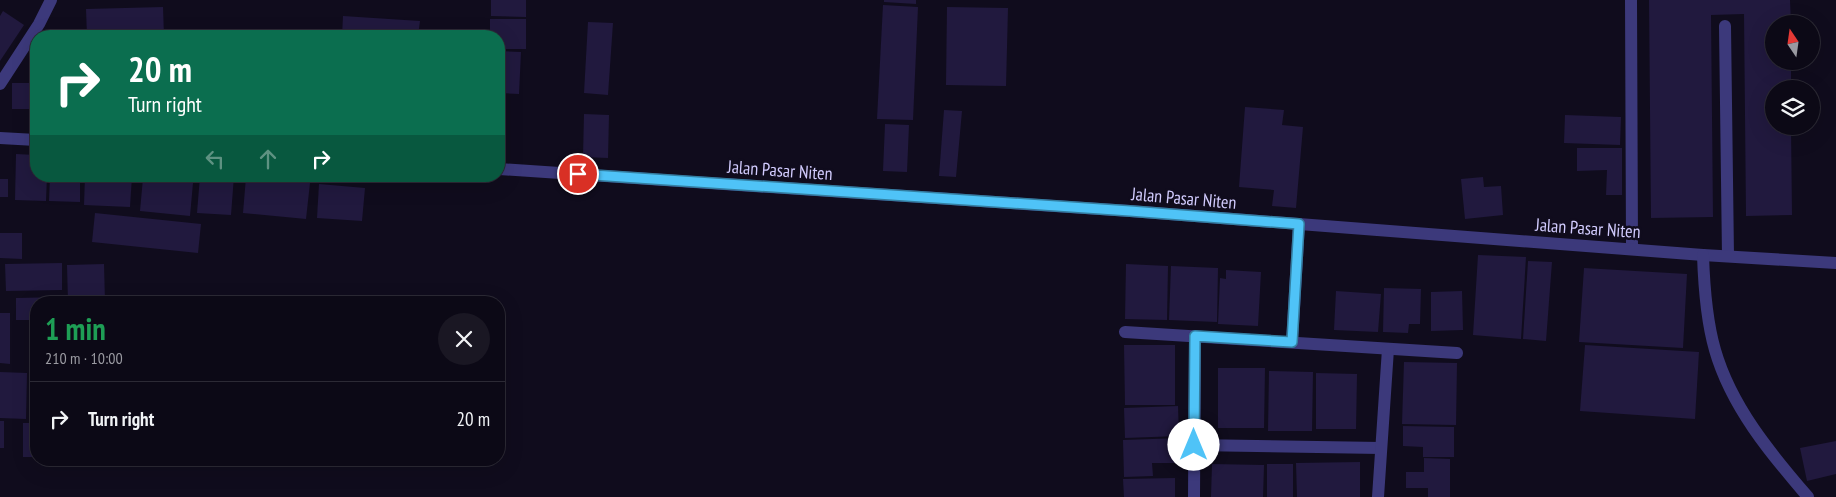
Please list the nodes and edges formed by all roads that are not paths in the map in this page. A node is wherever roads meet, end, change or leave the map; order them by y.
1 (51, 0) edge
2 (1631, 0) edge
3 (1725, 26) dead end
4 (34, 30) edge
5 (30, 37) edge
6 (0, 84) edge
7 (0, 138) edge
8 (30, 140) edge
9 (505, 169) edge
10 (1299, 224) junction
11 (1632, 248) junction
12 (1703, 255) junction
13 (1728, 256) junction
14 (1836, 263) edge
15 (1126, 332) dead end
16 (1195, 336) junction
17 (1292, 342) junction
18 (1388, 349) junction
19 (1457, 353) dead end
20 (1194, 445) junction
21 (1381, 448) junction
22 (1194, 497) edge
23 (1378, 497) edge
24 (1808, 497) edge

1 - 4 street
2 - 11 street
3 - 13 street
5 - 6 street
7 - 8 street
9 - 10 street, Jalan Pasar Niten
10 - 11 street, Jalan Pasar Niten
10 - 17 street
11 - 12 street, Jalan Pasar Niten
12 - 13 street, Jalan Pasar Niten
12 - 24 street
13 - 14 street, Jalan Pasar Niten
15 - 16 street
16 - 17 street
16 - 20 street
17 - 18 street
18 - 19 street
18 - 21 street
20 - 21 street
20 - 22 street
21 - 23 street

